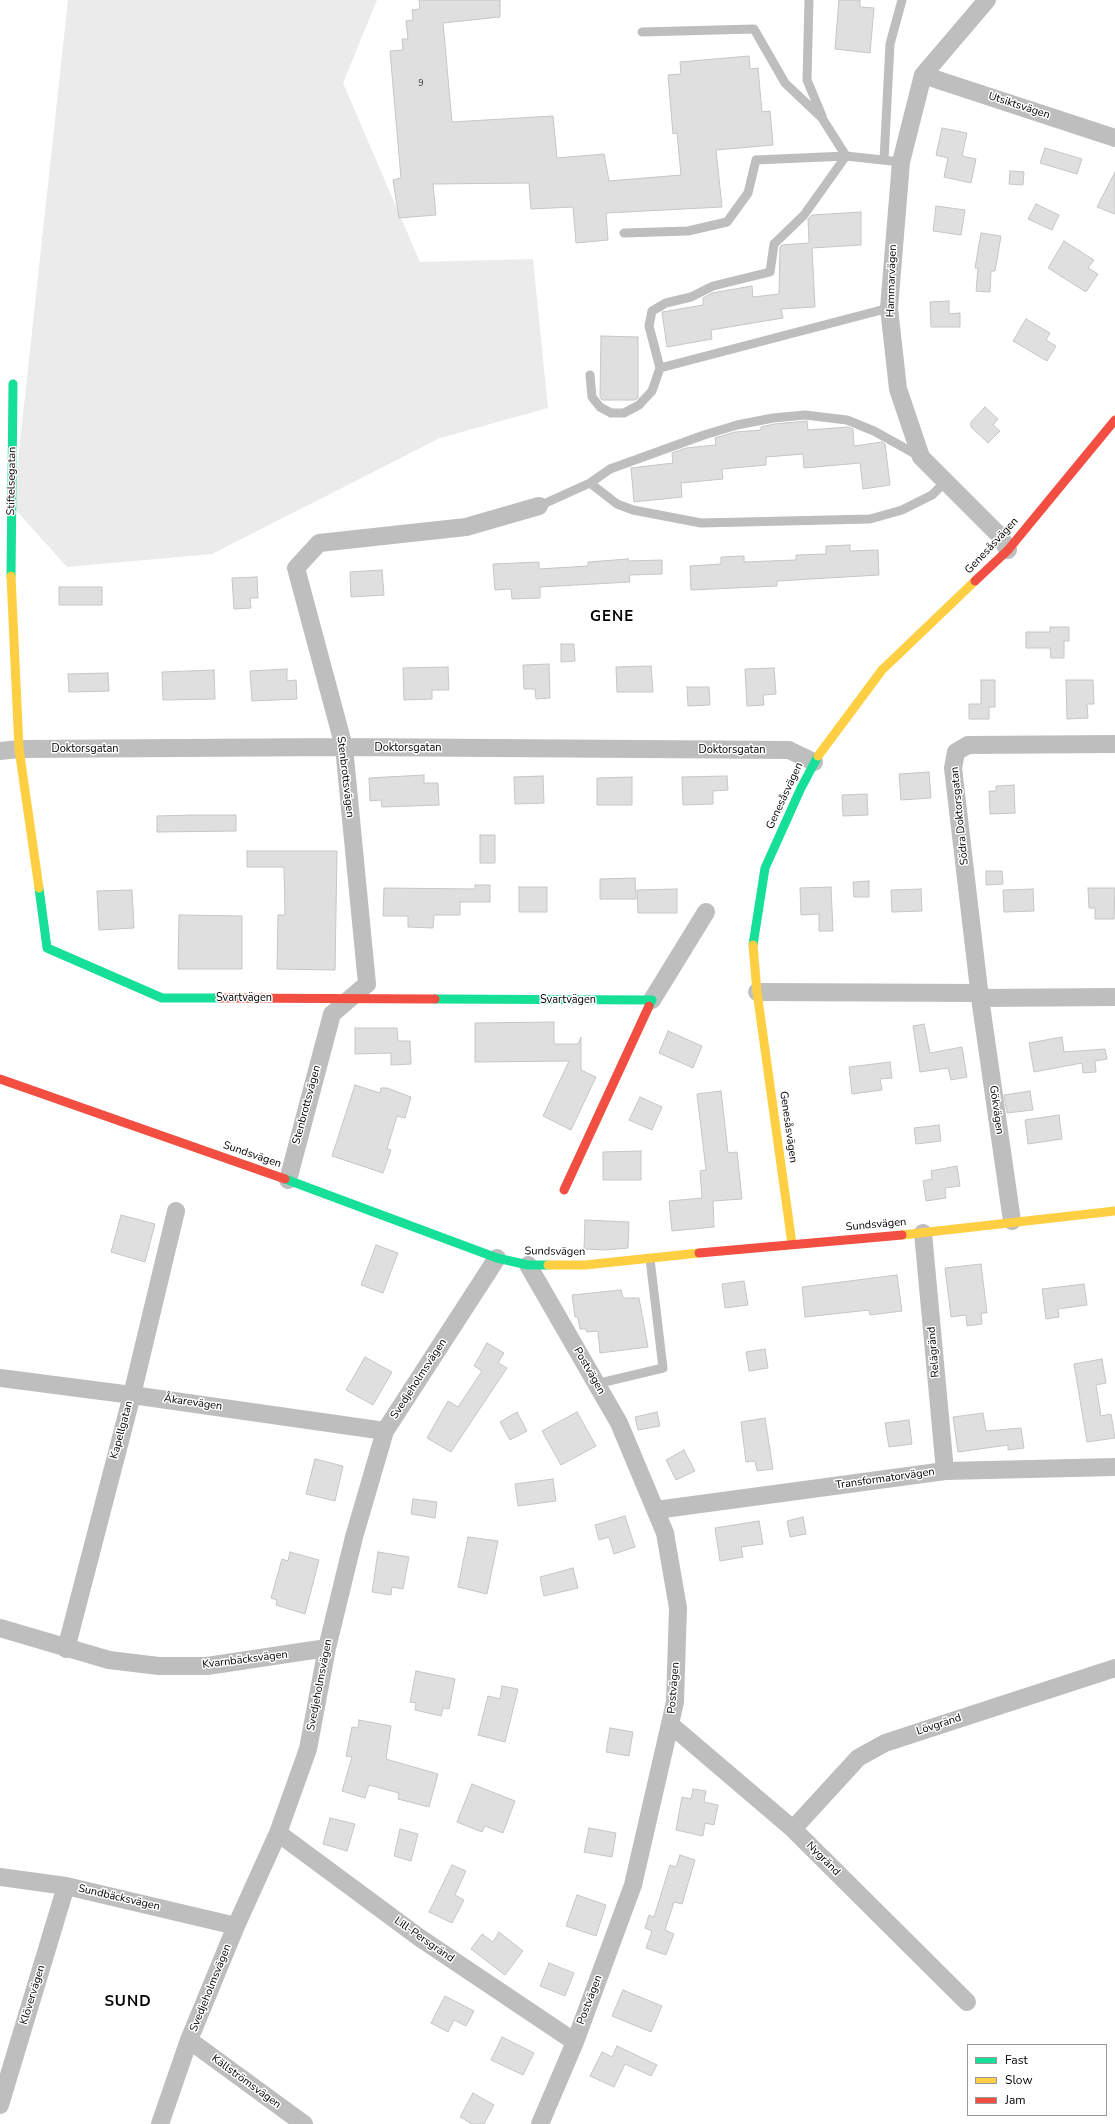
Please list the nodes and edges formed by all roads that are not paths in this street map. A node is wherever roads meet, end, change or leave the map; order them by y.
1 (809, 0) edge
2 (902, 0) edge
3 (987, 0) edge
4 (642, 32) dead end
5 (923, 75) junction
6 (822, 118) junction
7 (1115, 138) edge
8 (846, 156) junction
9 (892, 161) junction
10 (624, 233) dead end
11 (889, 308) junction
12 (660, 368) junction
13 (590, 375) dead end
14 (13, 384) dead end
15 (1115, 420) edge
16 (921, 457) junction
17 (945, 482) junction
18 (590, 483) junction
19 (539, 506) joint
20 (1008, 550) junction
21 (5, 564) edge
22 (1115, 744) edge
23 (344, 747) junction
24 (19, 750) junction
25 (0, 751) edge
26 (814, 762) junction
27 (706, 912) dead end
28 (758, 992) junction
29 (980, 995) junction
30 (1115, 997) edge
31 (352, 999) junction
32 (652, 1000) junction
33 (0, 1078) edge
34 (288, 1180) junction
35 (564, 1190) dead end
36 (176, 1211) dead end
37 (1115, 1211) edge
38 (1012, 1221) junction
39 (923, 1233) junction
40 (792, 1244) junction
41 (497, 1258) junction
42 (650, 1259) junction
43 (528, 1265) junction
44 (0, 1378) edge
45 (596, 1384) junction
46 (132, 1395) junction
47 (385, 1431) junction
48 (1115, 1467) edge
49 (945, 1471) junction
50 (656, 1510) junction
51 (0, 1628) edge
52 (327, 1648) junction
53 (66, 1649) junction
54 (1115, 1668) edge
55 (671, 1725) junction
56 (793, 1830) junction
57 (278, 1833) junction
58 (0, 1877) edge
59 (66, 1886) junction
60 (236, 1926) junction
61 (967, 2002) dead end
62 (189, 2040) junction
63 (574, 2042) junction
64 (0, 2105) edge
65 (160, 2124) edge
66 (304, 2124) edge
67 (540, 2124) edge

1 - 6 lane
2 - 9 lane
3 - 5 street, Hammarvägen
4 - 6 lane
5 - 7 street, Utsiktsvägen
5 - 9 street, Hammarvägen
6 - 8 lane
8 - 9 lane
8 - 10 lane
8 - 12 lane
9 - 11 street, Hammarvägen
11 - 12 lane
11 - 16 street, Hammarvägen
12 - 13 lane
14 - 21 street, Stiftelsegatan
15 - 20 street, Genesåsvägen
16 - 17 street, Hammarvägen
16 - 18 lane
17 - 18 lane
17 - 20 street, Hammarvägen
18 - 19 lane
19 - 23 street, Stenbrottsvägen
20 - 26 street, Genesåsvägen
21 - 24 street, Stiftelsegatan
22 - 29 street, Södra Doktorsgatan
23 - 24 street, Doktorsgatan
23 - 26 street, Doktorsgatan
23 - 31 street, Stenbrottsvägen
24 - 25 street, Doktorsgatan
24 - 31 street, Svartvägen
26 - 28 street, Genesåsvägen
27 - 32 street
28 - 29 street
28 - 40 street, Genesåsvägen
29 - 30 street
29 - 38 street, Gökvägen
31 - 32 street, Svartvägen
31 - 34 street, Stenbrottsvägen
32 - 35 street
33 - 34 street, Sundsvägen
34 - 41 street, Sundsvägen
36 - 46 street, Kapellgatan
37 - 38 street, Sundsvägen
38 - 39 street, Sundsvägen
39 - 40 street, Sundsvägen
39 - 49 street, Relägränd
40 - 42 street, Sundsvägen
41 - 43 street, Sundsvägen
41 - 47 street, Svedjeholmsvägen
42 - 43 street, Sundsvägen
42 - 45 lane
43 - 45 street, Postvägen
44 - 46 street, Åkarevägen
45 - 50 street, Postvägen
46 - 47 street, Åkarevägen
46 - 53 street, Kapellgatan
47 - 52 street, Svedjeholmsvägen
48 - 49 street, Transformatorvägen
49 - 50 street, Transformatorvägen
50 - 55 street, Postvägen
51 - 53 street, Kvarnbäcksvägen
52 - 53 street, Kvarnbäcksvägen
52 - 57 street, Svedjeholmsvägen
54 - 56 street, Lövgränd
55 - 56 street, Nygränd
55 - 63 street, Postvägen
56 - 61 street, Nygränd
57 - 60 street, Svedjeholmsvägen
57 - 63 street, Lill-Persgränd
58 - 59 street, Sundbäcksvägen
59 - 60 street, Sundbäcksvägen
59 - 64 street, Klövervägen
60 - 62 street, Svedjeholmsvägen
62 - 65 street, Svedjeholmsvägen
62 - 66 street, Källströmsvägen
63 - 67 street, Postvägen

